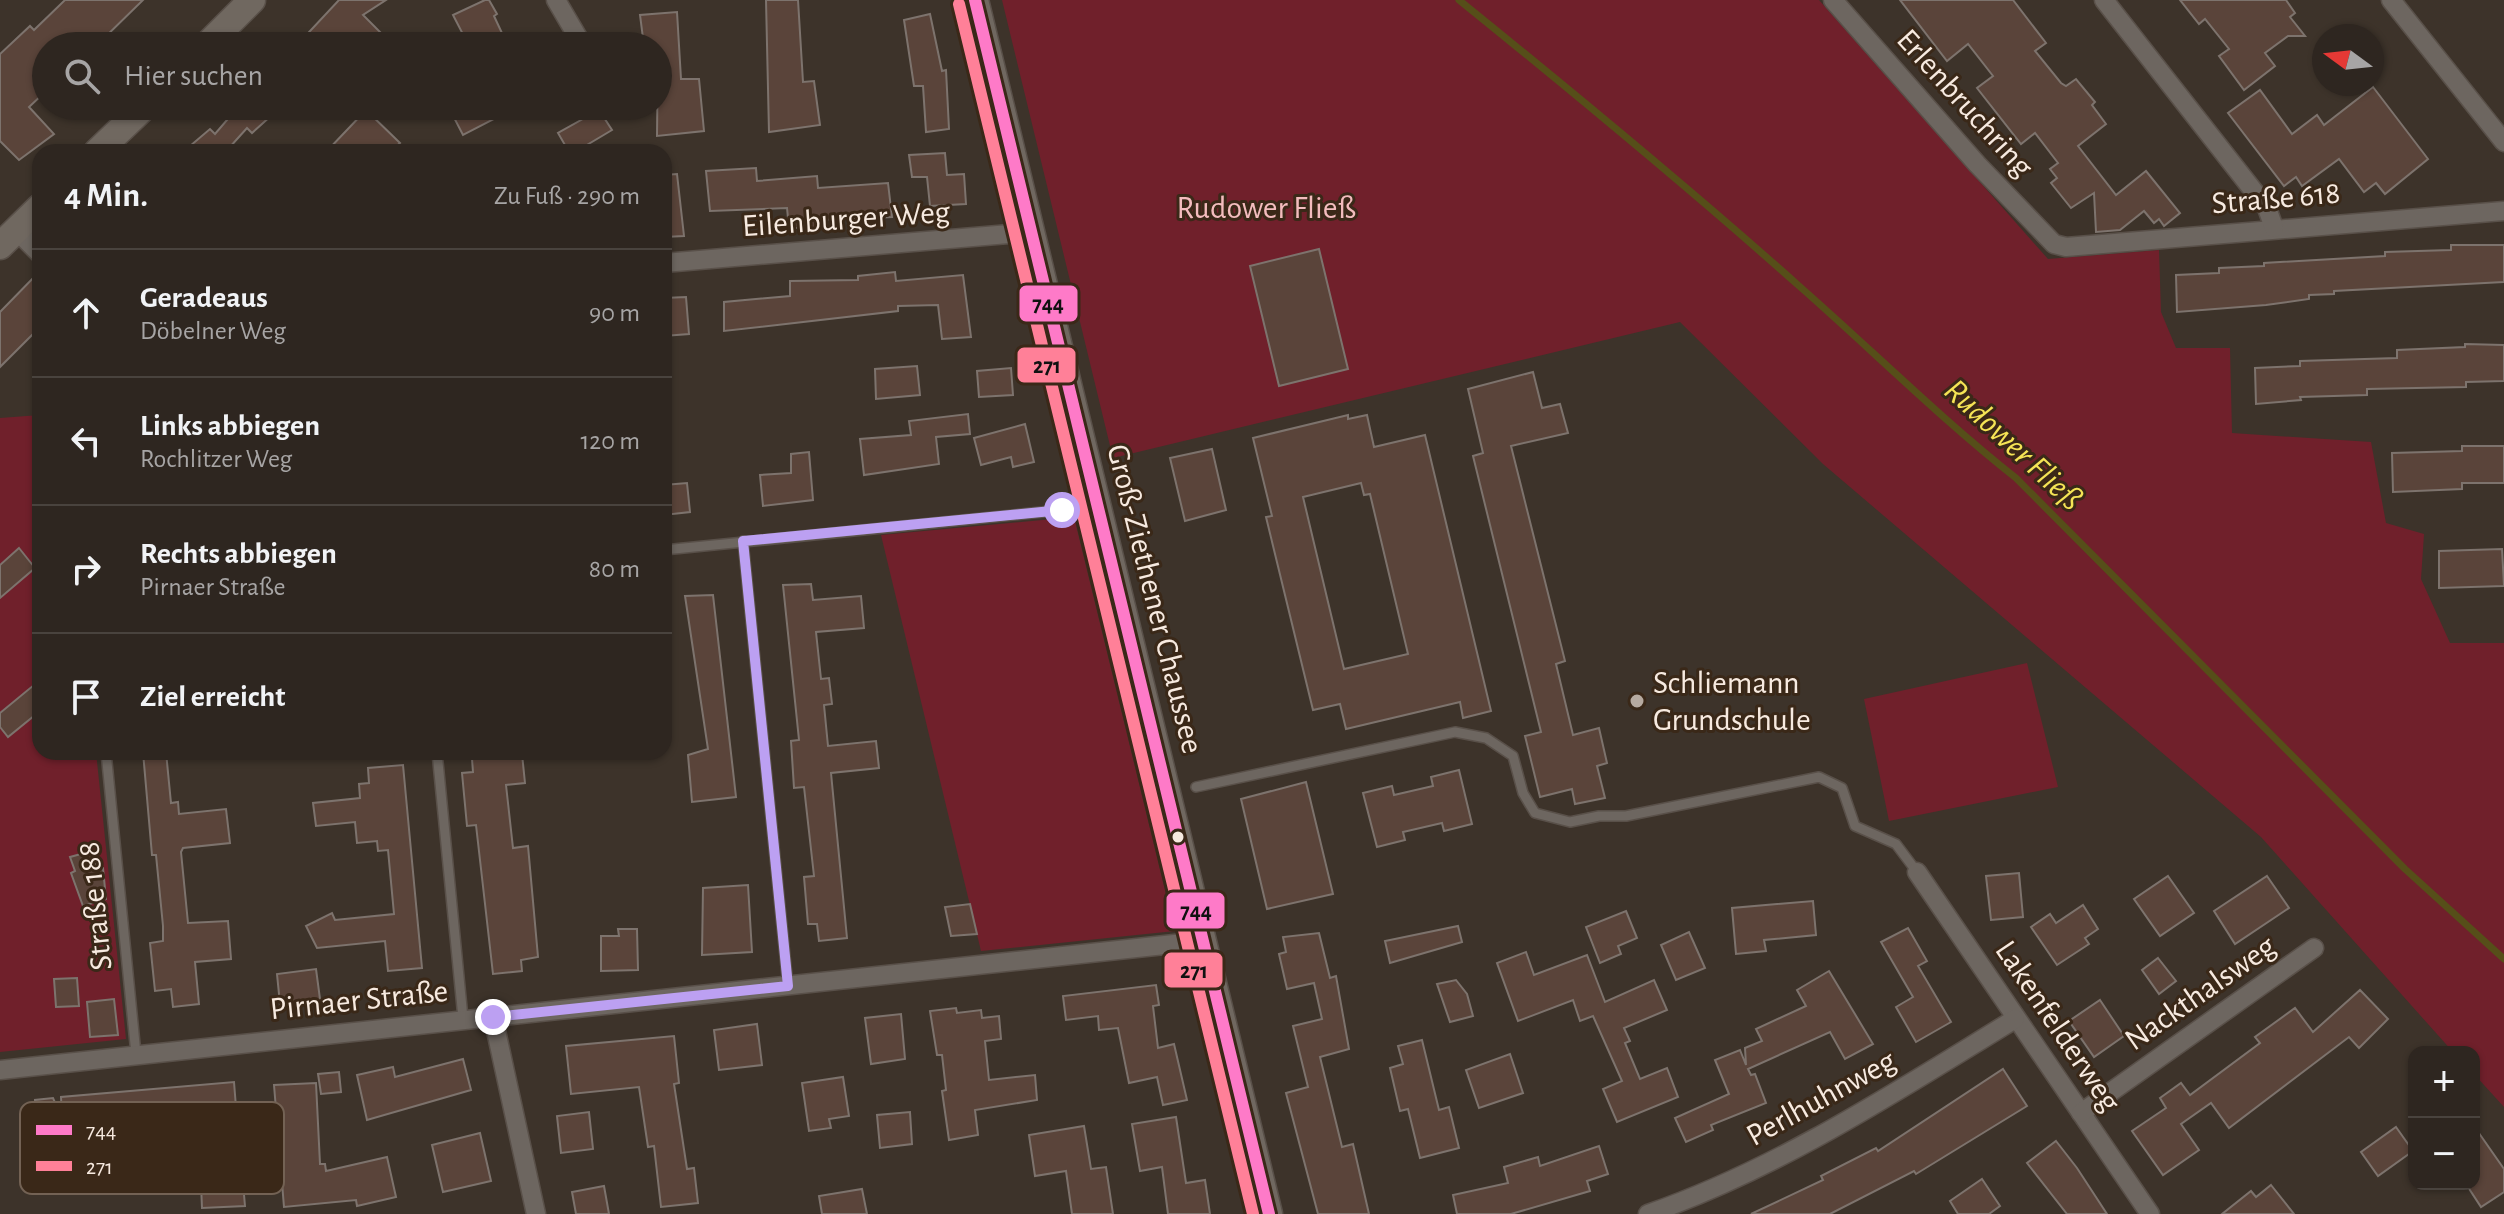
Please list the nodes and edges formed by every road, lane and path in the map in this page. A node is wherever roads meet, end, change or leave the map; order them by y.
1 (252, 0) edge
2 (556, 0) edge
3 (975, 0) edge
4 (1833, 0) edge
5 (2104, 0) edge
6 (2391, 0) edge
7 (220, 32) edge
8 (575, 32) edge
9 (130, 120) edge
10 (2504, 142) edge
11 (105, 144) edge
12 (2504, 211) edge
13 (32, 215) edge
14 (2274, 228) junction
15 (1032, 232) junction
16 (8, 238) edge
17 (2054, 244) joint
18 (32, 250) edge
19 (672, 262) edge
20 (1096, 501) junction
21 (743, 541) junction
22 (672, 549) edge
23 (107, 760) edge
24 (438, 760) edge
25 (1196, 787) dead end
26 (1917, 872) joint
27 (1202, 941) junction
28 (2314, 948) dead end
29 (788, 986) junction
30 (493, 1017) junction
31 (463, 1018) junction
32 (2015, 1019) junction
33 (136, 1054) junction
34 (0, 1070) edge
35 (2081, 1113) junction
36 (1656, 1213) edge
37 (536, 1214) edge
38 (1269, 1214) edge
39 (2150, 1214) edge

1 - 7 street
2 - 8 street
3 - 15 street, Groß-Ziethener Chaussee
4 - 17 street, Erlenbruchring
5 - 14 street
6 - 10 street
9 - 11 street
12 - 14 street, Straße 618
13 - 16 street
14 - 17 street, Straße 618
15 - 19 street, Eilenburger Weg
15 - 20 street, Groß-Ziethener Chaussee
16 - 18 street
20 - 21 lane
20 - 27 street, Groß-Ziethener Chaussee
21 - 22 lane
21 - 29 lane
23 - 33 lane, Straße 188
24 - 31 lane
25 - 26 lane
26 - 32 street, Lakenfelderweg
27 - 29 street, Pirnaer Straße
27 - 38 street, Groß-Ziethener Chaussee
28 - 35 street, Nackthalsweg
29 - 30 street, Pirnaer Straße
30 - 31 street, Pirnaer Straße
30 - 37 street
31 - 33 street, Pirnaer Straße
32 - 35 street, Lakenfelderweg
32 - 36 street, Perlhuhnweg
33 - 34 street, Pirnaer Straße
35 - 39 street, Lakenfelderweg

